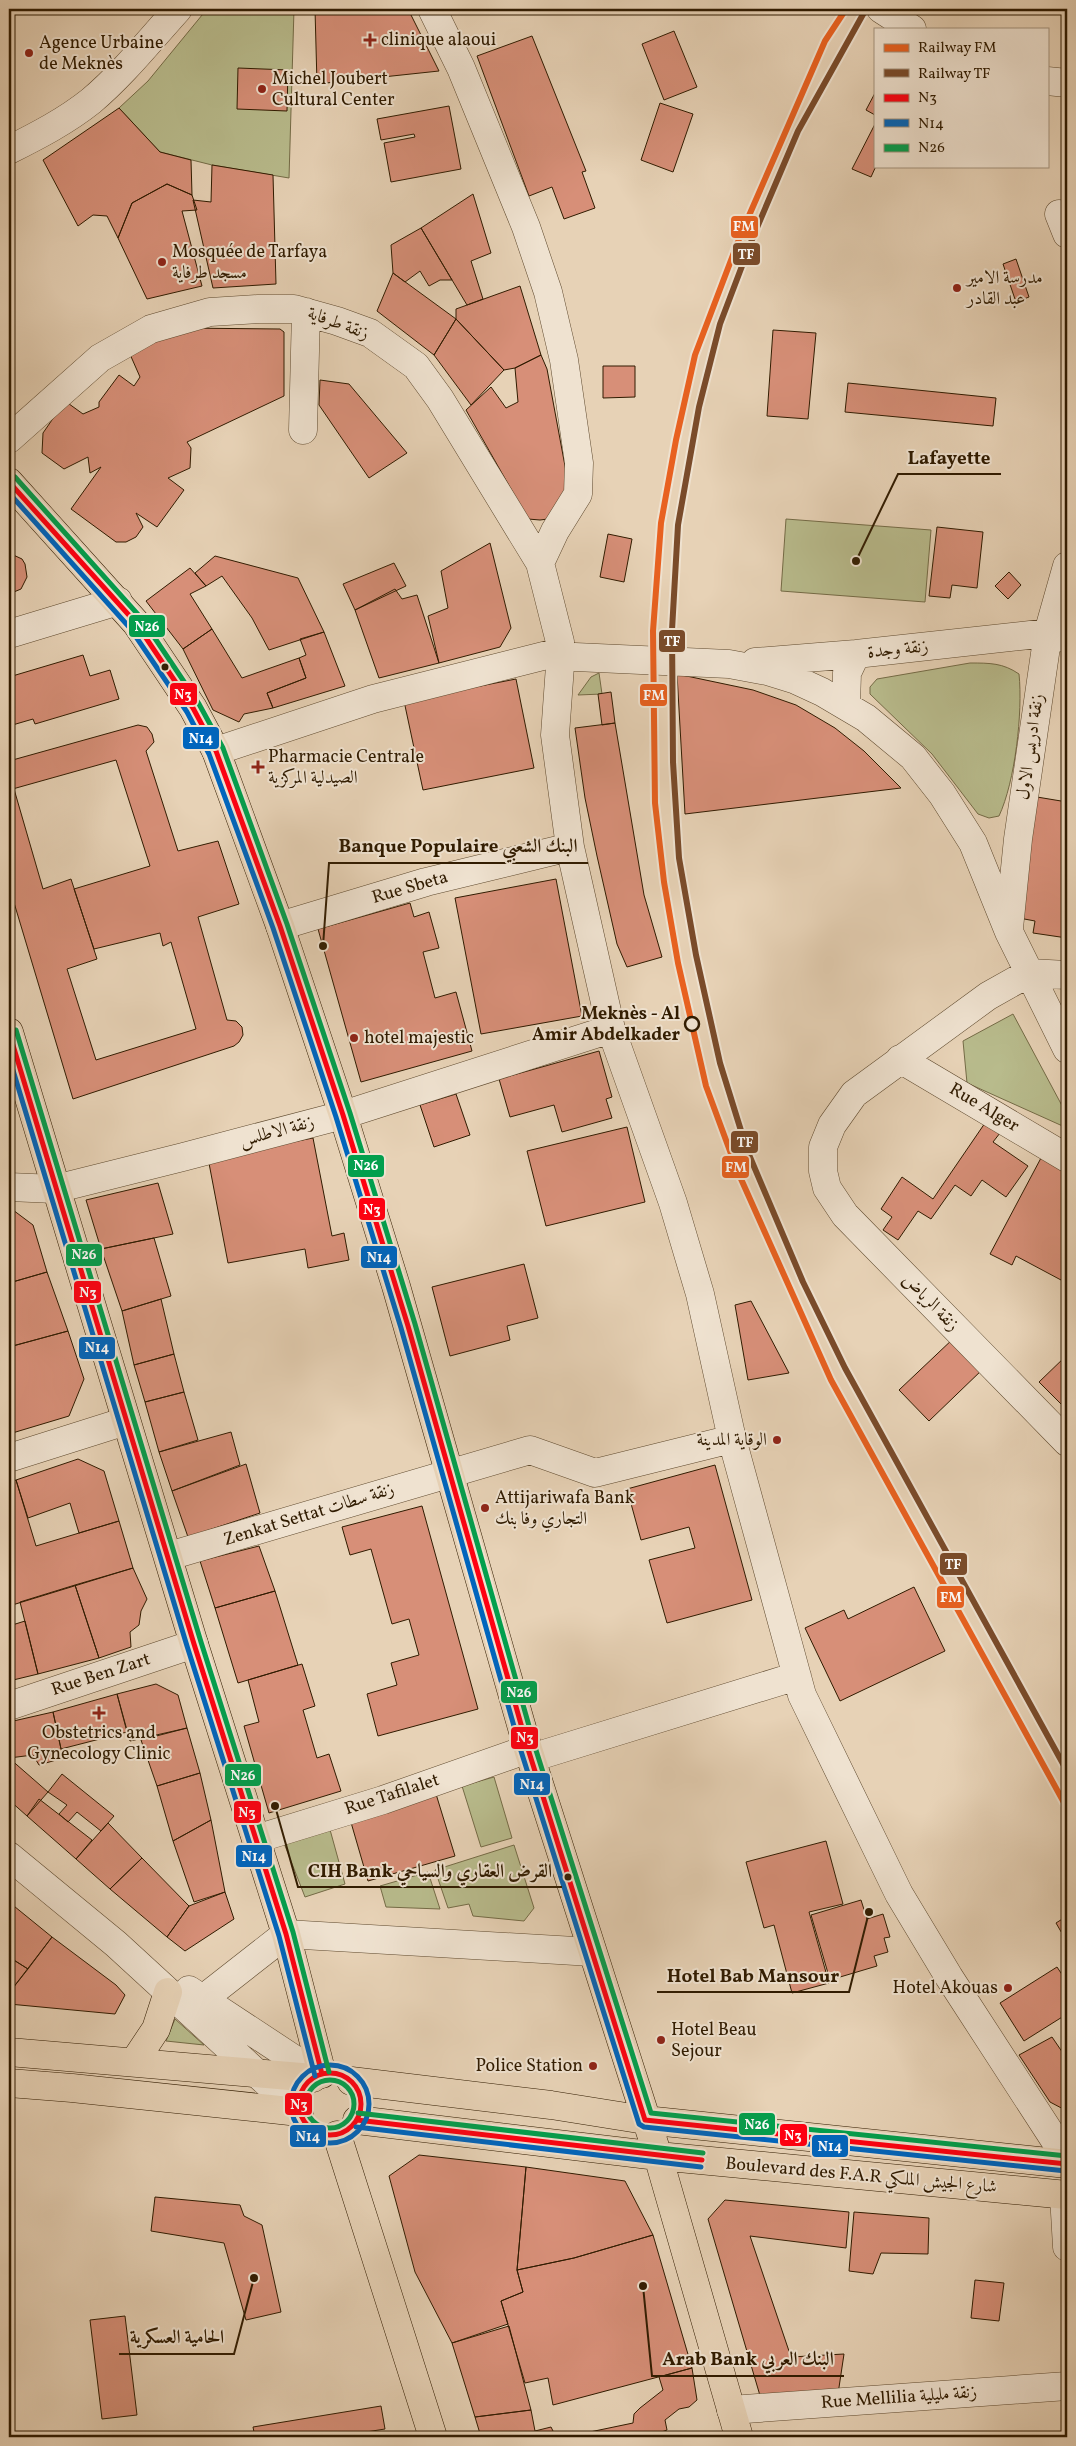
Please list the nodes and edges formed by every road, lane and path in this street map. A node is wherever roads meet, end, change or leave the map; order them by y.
1 (178, 9) edge
2 (432, 9) edge
3 (881, 9) edge
4 (910, 28) edge
5 (1048, 81) edge
6 (1067, 83) edge
7 (9, 150) edge
8 (306, 312) junction
9 (302, 430) dead end
10 (9, 439) edge
11 (9, 482) edge
12 (540, 563) junction
13 (1067, 566) edge
14 (118, 602) junction
15 (9, 634) edge
16 (1058, 636) edge
17 (856, 654) junction
18 (562, 655) junction
19 (729, 664) junction
20 (846, 704) junction
21 (216, 751) junction
22 (1018, 839) junction
23 (973, 843) junction
24 (570, 847) junction
25 (280, 926) junction
26 (1009, 932) junction
27 (1032, 974) junction
28 (1067, 975) edge
29 (612, 1029) junction
30 (9, 1032) edge
31 (1067, 1049) edge
32 (900, 1059) junction
33 (343, 1115) junction
34 (1067, 1158) edge
35 (9, 1187) edge
36 (55, 1189) junction
37 (126, 1421) junction
38 (732, 1440) junction
39 (1067, 1442) edge
40 (9, 1458) edge
41 (449, 1472) junction
42 (169, 1556) junction
43 (194, 1644) junction
44 (797, 1676) junction
45 (9, 1706) edge
46 (529, 1753) junction
47 (256, 1839) junction
48 (9, 1856) edge
49 (286, 1934) junction
50 (116, 1944) junction
51 (592, 1952) junction
52 (168, 1992) junction
53 (203, 1999) junction
54 (9, 2052) edge
55 (134, 2062) junction
56 (255, 2071) junction
57 (318, 2076) junction
58 (351, 2081) junction
59 (9, 2083) edge
60 (299, 2112) junction
61 (645, 2120) junction
62 (347, 2127) junction
63 (658, 2156) junction
64 (1067, 2159) edge
65 (1067, 2164) edge
66 (1066, 2195) edge
67 (1067, 2247) edge
68 (1067, 2386) edge
69 (731, 2410) junction
70 (433, 2437) edge
71 (739, 2437) edge

1 - 7 street
2 - 12 street
3 - 4 street
5 - 6 street
8 - 9 street
8 - 10 street, زنقة طرفاية
8 - 12 street, زنقة طرفاية
11 - 14 main road
12 - 18 street, زنقة طرفاية
13 - 16 street, زنقة ادريس الاول
14 - 15 street
14 - 21 main road
16 - 17 street, زنقة وجدة
16 - 22 street, زنقة ادريس الاول
17 - 19 street, زنقة وجدة
17 - 20 street
18 - 19 street
18 - 21 street
18 - 24 street, زنقة طرفاية
19 - 20 street
20 - 23 street
21 - 25 main road
22 - 23 street
22 - 26 street, زنقة ادريس الاول
23 - 26 street
24 - 25 street, Rue Sbeta
24 - 29 street, زنقة طرفاية
25 - 33 main road
26 - 27 street
27 - 28 street
27 - 31 street
27 - 32 street
29 - 33 street, زنقة الاطلس
29 - 38 street, زنقة طرفاية
30 - 36 main road
32 - 34 street, Rue Alger
32 - 39 street, زنقة الرياض
33 - 36 street, زنقة الاطلس
33 - 41 main road
35 - 36 street, زنقة الاطلس
36 - 37 main road
37 - 40 street
37 - 42 main road
38 - 41 street, Zenkat Settat زنقة سطات
38 - 44 street, زنقة طرفاية
41 - 42 street, Zenkat Settat زنقة سطات
41 - 46 main road
42 - 43 main road
43 - 45 street, Rue Ben Zart
43 - 47 main road
44 - 46 street, Rue Tafilalet
44 - 64 street, زنقة طرفاية
46 - 47 street, Rue Tafilalet
46 - 51 main road
47 - 49 main road
48 - 50 street
49 - 51 street
49 - 53 street
49 - 57 main road
50 - 52 street
50 - 53 street
51 - 61 main road
52 - 55 main road
52 - 56 street
53 - 57 street
54 - 55 main road
55 - 56 main road
56 - 57 main road
56 - 60 street
57 - 58 main road
57 - 60 main road
58 - 61 main road, Boulevard des F.A.R شارع الجيش الملكي
58 - 62 main road
59 - 60 main road
60 - 62 main road
61 - 63 main road
61 - 65 main road, Boulevard des F.A.R شارع الجيش الملكي
62 - 63 main road, Boulevard des F.A.R شارع الجيش الملكي
62 - 70 main road
63 - 66 main road, Boulevard des F.A.R شارع الجيش الملكي
63 - 69 main road
66 - 67 street
68 - 69 street, Rue Mellilia زنقة مليلية
69 - 71 main road

